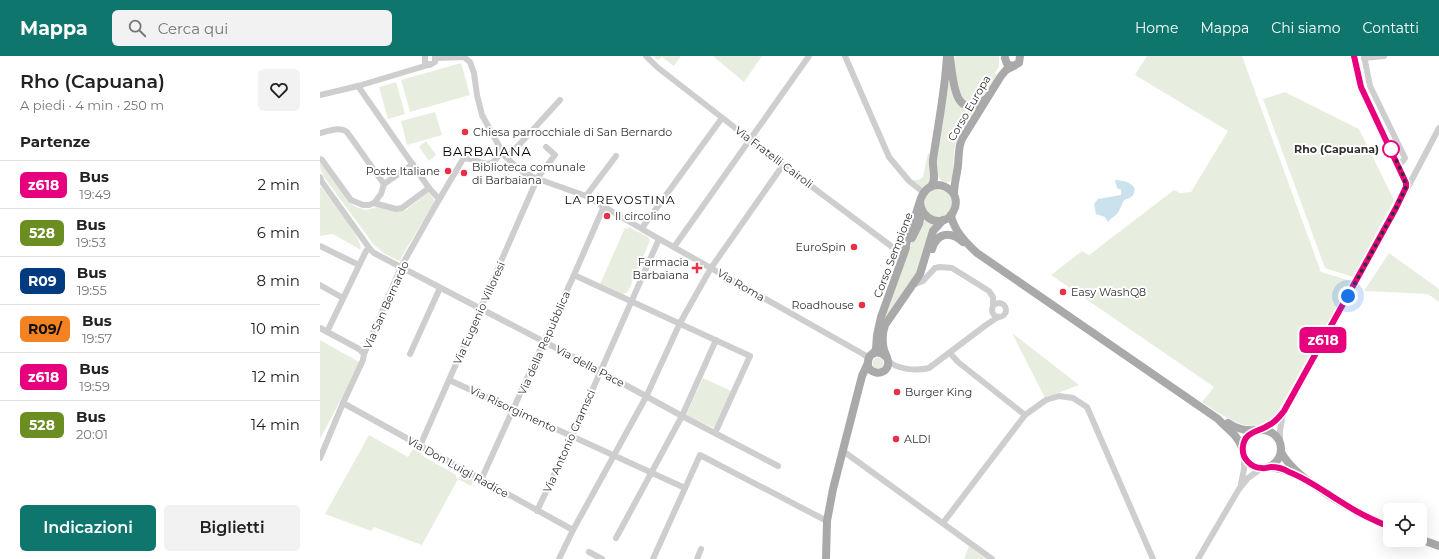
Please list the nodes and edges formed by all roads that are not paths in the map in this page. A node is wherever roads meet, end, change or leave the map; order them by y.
1 (646, 56) edge
2 (809, 56) edge
3 (845, 56) edge
4 (947, 56) edge
5 (950, 56) edge
6 (1020, 56) edge
7 (1354, 56) edge
8 (1384, 56) edge
9 (424, 57) edge
10 (435, 57) edge
11 (1005, 57) edge
12 (1364, 57) edge
13 (428, 65) junction
14 (1014, 66) junction
15 (414, 68) junction
16 (1001, 76) junction
17 (358, 86) junction
18 (320, 95) edge
19 (986, 99) junction
20 (560, 100) dead end
21 (722, 118) junction
22 (1439, 128) edge
23 (320, 133) edge
24 (750, 139) junction
25 (546, 147) dead end
26 (502, 152) junction
27 (616, 156) dead end
28 (506, 158) junction
29 (320, 159) edge
30 (1398, 163) junction
31 (413, 164) junction
32 (784, 165) junction
33 (1417, 172) junction
34 (933, 173) junction
35 (956, 176) junction
36 (1404, 177) junction
37 (538, 179) junction
38 (321, 180) edge
39 (384, 184) junction
40 (931, 186) junction
41 (943, 186) junction
42 (429, 188) junction
43 (924, 192) junction
44 (954, 194) junction
45 (586, 196) junction
46 (439, 199) junction
47 (920, 202) junction
48 (374, 203) junction
49 (604, 206) junction
50 (1396, 208) junction
51 (922, 211) junction
52 (946, 218) junction
53 (642, 228) junction
54 (659, 239) junction
55 (320, 246) edge
56 (970, 246) junction
57 (674, 247) junction
58 (370, 248) junction
59 (904, 251) junction
60 (359, 265) junction
61 (401, 267) junction
62 (711, 268) junction
63 (922, 271) junction
64 (574, 275) junction
65 (320, 285) edge
66 (913, 285) junction
67 (440, 288) junction
68 (343, 298) junction
69 (631, 301) junction
70 (482, 308) junction
71 (992, 308) junction
72 (998, 317) junction
73 (680, 323) junction
74 (986, 324) junction
75 (320, 328) edge
76 (327, 332) junction
77 (716, 340) junction
78 (544, 341) junction
79 (950, 353) junction
80 (364, 354) junction
81 (410, 354) dead end
82 (869, 357) junction
83 (887, 358) junction
84 (898, 366) junction
85 (886, 369) junction
86 (600, 371) junction
87 (876, 373) junction
88 (449, 380) junction
89 (646, 397) junction
90 (343, 403) junction
91 (514, 409) junction
92 (1284, 411) junction
93 (853, 413) junction
94 (1025, 415) junction
95 (682, 416) junction
96 (1218, 419) junction
97 (1259, 430) junction
98 (715, 433) junction
99 (572, 436) junction
100 (1280, 442) junction
101 (420, 446) junction
102 (1242, 447) junction
103 (843, 451) junction
104 (1281, 452) junction
105 (615, 455) junction
106 (1244, 456) junction
107 (320, 458) edge
108 (778, 466) dead end
109 (1266, 468) junction
110 (652, 472) junction
111 (1302, 477) junction
112 (481, 480) junction
113 (685, 488) junction
114 (1239, 489) junction
115 (537, 511) junction
116 (827, 521) junction
117 (944, 523) junction
118 (1383, 524) edge
119 (573, 530) junction
120 (616, 538) dead end
121 (1427, 542) edge
122 (1439, 546) edge
123 (701, 549) dead end
124 (589, 552) dead end
125 (559, 559) edge
126 (601, 559) edge
127 (653, 559) edge
128 (697, 559) edge
129 (826, 559) edge
130 (992, 559) edge
131 (1153, 559) edge
132 (1198, 559) edge

1 - 21 street, Via Fratelli Cairoli
2 - 24 street
3 - 43 street
4 - 34 main road
5 - 19 main road
6 - 14 main road, Corso Europa
7 - 30 street
8 - 12 street
9 - 13 street
9 - 15 street
10 - 13 street
10 - 26 street
11 - 14 main road
11 - 16 main road, Corso Europa
12 - 30 street
13 - 15 street
14 - 16 main road, Corso Europa
15 - 17 street
16 - 19 main road, Corso Europa
17 - 18 street
17 - 31 street
19 - 35 main road, Corso Europa
20 - 28 street
21 - 24 street, Via Fratelli Cairoli
21 - 53 street
22 - 33 street
23 - 39 street
24 - 32 street, Via Fratelli Cairoli
24 - 57 street
25 - 37 street, Via Eugenio Villoresi
26 - 28 street
26 - 46 street, Via San Bernardo
27 - 45 street
28 - 37 street
29 - 48 street
30 - 36 street
31 - 39 street
31 - 42 street
32 - 59 street, Via Fratelli Cairoli
32 - 62 street
33 - 36 street
33 - 50 street
34 - 40 main road
34 - 41 main road
35 - 41 main road
35 - 44 main road, Corso Europa
36 - 50 street
37 - 45 street
37 - 70 street, Via Eugenio Villoresi
38 - 58 street
39 - 48 street
40 - 41 main road
40 - 43 main road
41 - 44 main road
42 - 46 street
42 - 48 street
43 - 47 main road
44 - 52 main road
45 - 49 street, Via Roma
46 - 61 street, Via San Bernardo
47 - 51 main road
47 - 59 main road
49 - 53 street, Via Roma
49 - 64 street, Via della Repubblica
50 - 92 street
51 - 52 main road
51 - 59 main road, Corso Sempione
52 - 56 main road
52 - 63 main road, Corso Sempione
53 - 54 street, Via Roma
54 - 57 street, Via Roma
54 - 69 street, Via Antonio Gramsci
55 - 60 street
56 - 63 main road
56 - 96 main road
57 - 62 street, Via Roma
58 - 60 street
58 - 61 street, Via della Pace
59 - 82 main road, Corso Sempione
60 - 68 street
61 - 67 street, Via della Pace
61 - 80 street, Via San Bernardo
62 - 73 street
62 - 82 street, Via Roma
63 - 66 main road, Corso Sempione
64 - 69 street
64 - 78 street, Via della Repubblica
65 - 68 street
66 - 71 street
66 - 83 main road, Corso Sempione
67 - 70 street, Via della Pace
67 - 81 street
68 - 76 street
69 - 73 street
69 - 86 street, Via Antonio Gramsci
70 - 78 street, Via della Pace
70 - 88 street, Via Eugenio Villoresi
71 - 72 street
71 - 72 street
71 - 74 street
72 - 74 street
73 - 77 street
73 - 89 street
74 - 79 street
75 - 76 street
76 - 80 street
77 - 95 street
77 - 98 street
78 - 86 street, Via della Pace
78 - 91 street, Via della Repubblica
79 - 84 street
79 - 94 street
80 - 90 street, Via San Bernardo
82 - 83 main road
82 - 87 main road
82 - 93 main road, Corso Sempione
83 - 84 street
83 - 85 main road
84 - 85 street
85 - 87 main road
86 - 89 street, Via della Pace
86 - 99 street, Via Antonio Gramsci
87 - 93 main road, Corso Sempione
88 - 91 street, Via Risorgimento
88 - 101 street, Via Eugenio Villoresi
89 - 95 street, Via della Pace
89 - 105 street
90 - 101 street, Via Don Luigi Radice
90 - 107 street, Via San Bernardo
91 - 99 street, Via Risorgimento
91 - 112 street, Via della Repubblica
92 - 97 street
92 - 100 street
93 - 103 main road, Corso Sempione
94 - 117 street
94 - 131 street
95 - 98 street, Via della Pace
95 - 110 street
96 - 97 main road
96 - 102 main road
97 - 100 main road
97 - 102 main road
98 - 108 street, Via della Pace
99 - 105 street, Via Risorgimento
99 - 115 street, Via Antonio Gramsci
100 - 104 main road
101 - 112 street, Via Don Luigi Radice
102 - 106 main road
103 - 116 main road, Corso Sempione
103 - 117 street
104 - 109 main road
104 - 111 main road
105 - 110 street, Via Risorgimento
105 - 119 street
106 - 109 main road
106 - 114 street
109 - 111 main road
109 - 114 street
110 - 113 street, Via Risorgimento
110 - 120 street
111 - 118 main road
112 - 115 street, Via Don Luigi Radice
113 - 116 street
113 - 127 street
114 - 132 street
115 - 119 street, Via Don Luigi Radice
116 - 129 main road, Corso Sempione
117 - 130 street
119 - 125 street
121 - 122 main road
123 - 128 street
124 - 126 street

